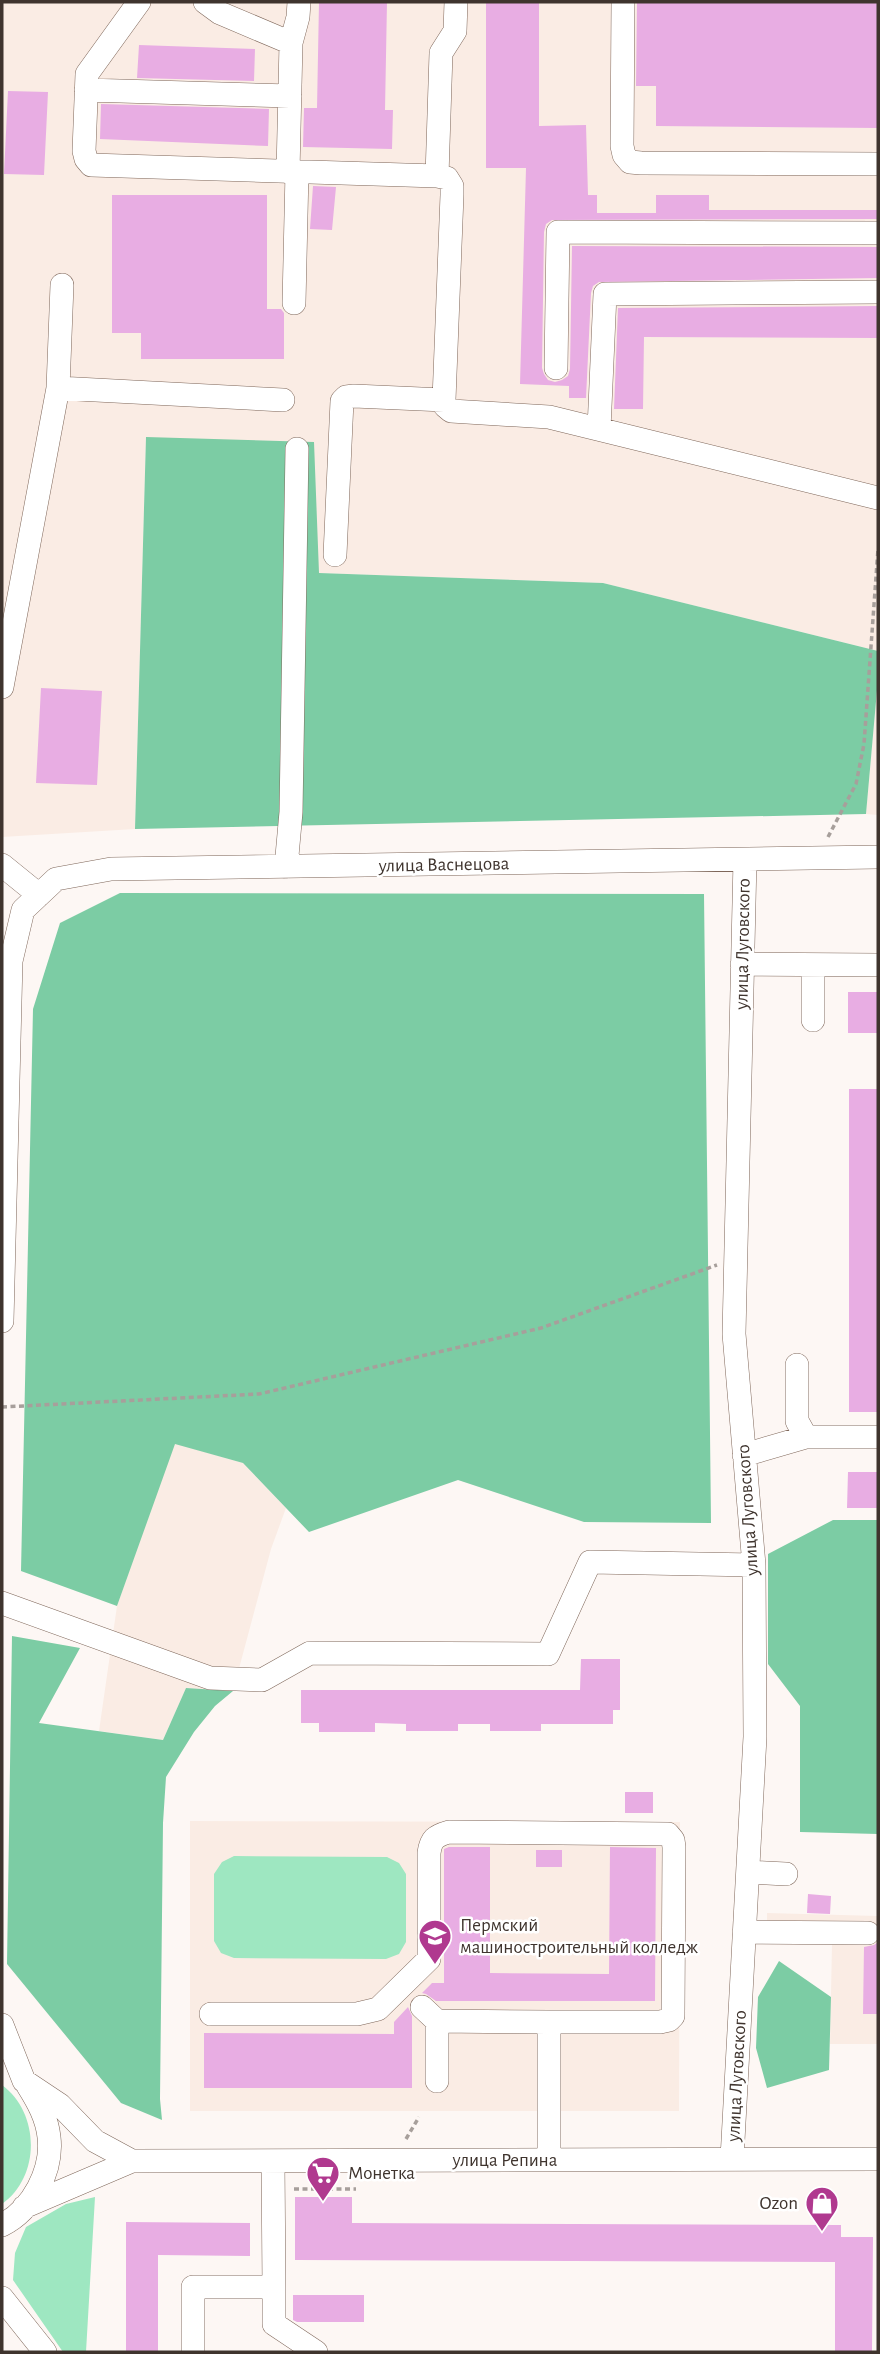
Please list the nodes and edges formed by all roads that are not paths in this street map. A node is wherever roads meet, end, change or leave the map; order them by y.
1 (139, 2) edge
2 (205, 2) edge
3 (299, 2) edge
4 (456, 2) edge
5 (623, 2) edge
6 (291, 43) junction
7 (86, 90) junction
8 (290, 96) junction
9 (878, 164) edge
10 (292, 172) junction
11 (437, 176) junction
12 (878, 233) edge
13 (62, 285) dead end
14 (878, 292) edge
15 (293, 303) dead end
16 (556, 368) dead end
17 (58, 388) junction
18 (283, 400) dead end
19 (443, 400) junction
20 (599, 429) junction
21 (297, 449) dead end
22 (878, 498) edge
23 (335, 555) dead end
24 (2, 687) edge
25 (878, 857) edge
26 (745, 860) junction
27 (2, 864) edge
28 (286, 867) junction
29 (31, 903) junction
30 (742, 964) junction
31 (813, 965) junction
32 (878, 965) edge
33 (813, 1020) dead end
34 (2, 1321) edge
35 (797, 1365) dead end
36 (806, 1437) junction
37 (878, 1437) edge
38 (744, 1455) junction
39 (754, 1565) junction
40 (2, 1603) edge
41 (748, 1872) junction
42 (786, 1874) dead end
43 (744, 1932) junction
44 (868, 1933) dead end
45 (419, 2004) junction
46 (211, 2014) dead end
47 (549, 2022) junction
48 (2, 2025) edge
49 (2, 2064) edge
50 (24, 2081) junction
51 (437, 2081) dead end
52 (878, 2159) edge
53 (549, 2160) junction
54 (732, 2160) junction
55 (132, 2161) junction
56 (273, 2161) junction
57 (12, 2217) edge
58 (2, 2247) edge
59 (274, 2287) junction
60 (3, 2296) edge
61 (45, 2352) edge
62 (193, 2352) edge
63 (316, 2352) edge

1 - 7 street
2 - 6 street
3 - 6 street
4 - 11 street
5 - 9 street
6 - 8 street
7 - 8 street
7 - 10 street
8 - 10 street
10 - 11 street
10 - 15 street
11 - 19 street
12 - 16 street
13 - 17 street
14 - 20 street
17 - 18 street
17 - 24 street
19 - 20 street
19 - 23 street
20 - 22 street
21 - 28 street
25 - 26 street, улица Васнецова
26 - 28 street, улица Васнецова
26 - 30 street, улица Луговского
27 - 29 street
28 - 29 street, улица Васнецова
29 - 34 street
30 - 31 street
30 - 38 street, улица Луговского
31 - 32 street
31 - 33 street
35 - 36 street
36 - 37 street
36 - 38 street
38 - 39 street, улица Луговского
39 - 40 street
39 - 41 street, улица Луговского
41 - 42 street
41 - 43 street, улица Луговского
43 - 44 street
43 - 54 street, улица Луговского
45 - 46 street
45 - 47 street
45 - 47 street
45 - 51 street
47 - 53 street
48 - 50 street
49 - 50 street
50 - 55 street
50 - 57 street
52 - 54 street, улица Репина
53 - 54 street, улица Репина
53 - 56 street, улица Репина
55 - 56 street, улица Репина
55 - 57 street
56 - 59 street
57 - 58 street
59 - 62 street
59 - 63 street
60 - 61 street

